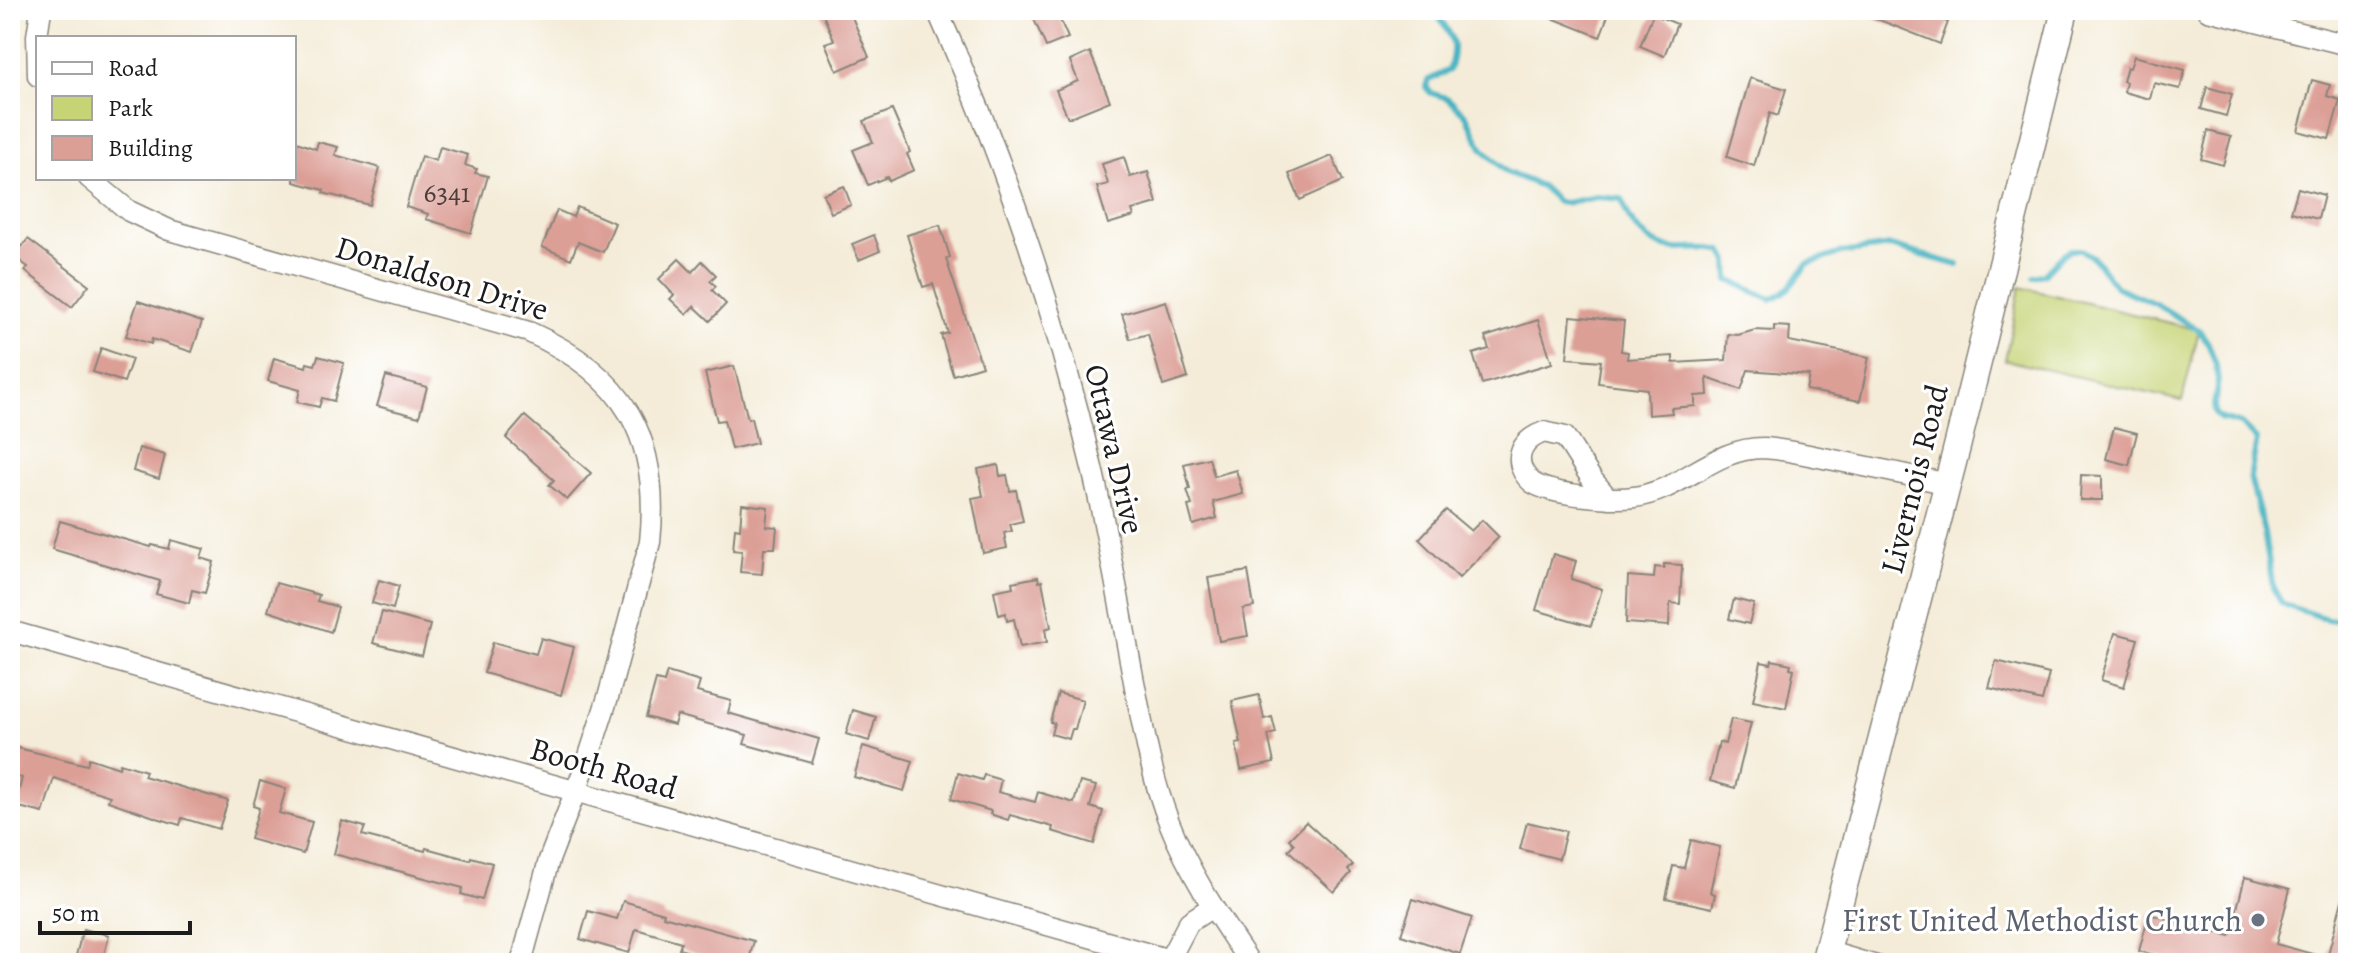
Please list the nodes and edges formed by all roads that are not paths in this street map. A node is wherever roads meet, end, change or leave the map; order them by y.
1 (41, 10) edge
2 (937, 10) edge
3 (2065, 10) edge
4 (2208, 10) edge
5 (37, 36) edge
6 (2348, 45) edge
7 (91, 180) edge
8 (1948, 484) junction
9 (1608, 498) dead end
10 (10, 631) edge
11 (575, 791) junction
12 (1212, 907) junction
13 (1826, 955) edge
14 (1175, 961) edge
15 (521, 963) edge
16 (1250, 963) edge
17 (1884, 963) edge

1 - 5 street
2 - 12 street, Ottawa Drive
3 - 8 street, Livernois Road
4 - 6 street
7 - 11 street, Donaldson Drive
8 - 9 street
8 - 13 street, Livernois Road
10 - 11 street, Booth Road
11 - 14 street, Booth Road
11 - 15 street, Donaldson Drive
12 - 14 street
12 - 16 street, Ottawa Drive
13 - 17 lane

